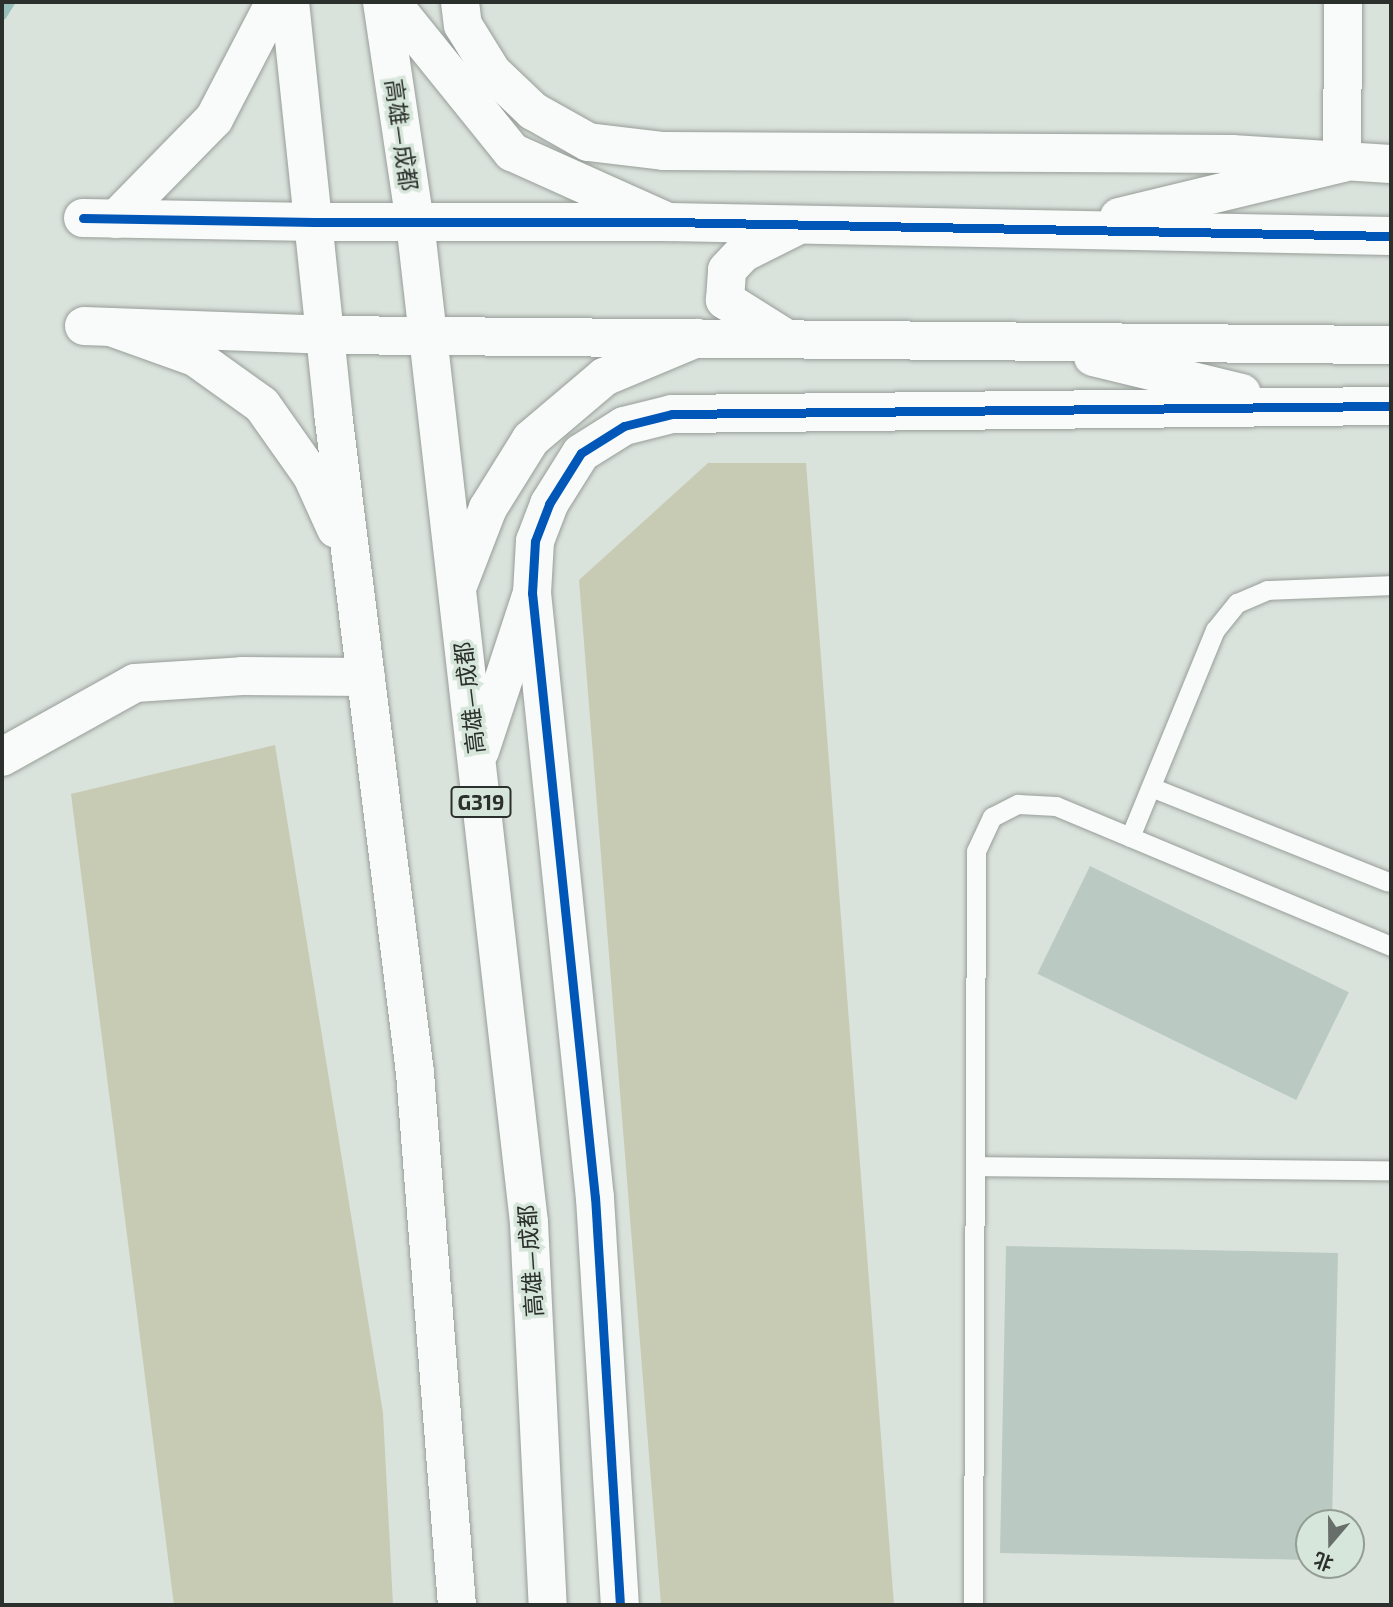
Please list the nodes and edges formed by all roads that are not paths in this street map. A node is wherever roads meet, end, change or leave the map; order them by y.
1 (275, 2) edge
2 (290, 2) edge
3 (382, 2) edge
4 (391, 2) edge
5 (460, 2) edge
6 (1343, 2) edge
7 (1342, 163) junction
8 (1391, 164) edge
9 (314, 222) junction
10 (415, 222) junction
11 (668, 222) junction
12 (800, 225) junction
13 (1065, 230) junction
14 (1391, 236) edge
15 (325, 335) junction
16 (428, 335) junction
17 (697, 338) junction
18 (787, 339) junction
19 (1031, 341) junction
20 (1391, 345) edge
21 (1295, 406) junction
22 (1391, 406) edge
23 (351, 562) junction
24 (1391, 585) edge
25 (457, 588) junction
26 (532, 593) junction
27 (366, 677) junction
28 (2, 757) edge
29 (477, 763) junction
30 (1151, 787) junction
31 (1130, 837) junction
32 (1388, 882) dead end
33 (1391, 946) edge
34 (975, 1166) junction
35 (1391, 1170) edge
36 (457, 1605) edge
37 (548, 1605) edge
38 (620, 1605) edge
39 (973, 1605) edge

1 - 9 main road
2 - 9 main road
3 - 10 main road, 高雄—成都 / G319
4 - 11 main road
5 - 7 main road
6 - 7 main road
7 - 8 main road
7 - 13 main road
9 - 10 main road
9 - 15 main road
10 - 11 main road
10 - 16 main road, 高雄—成都 / G319
11 - 12 main road
12 - 13 main road
12 - 18 main road
13 - 14 main road
15 - 16 main road
15 - 23 main road
15 - 23 main road
16 - 17 main road
16 - 25 main road, 高雄—成都 / G319
17 - 18 main road
17 - 25 main road
18 - 19 main road
19 - 20 main road
19 - 21 main road
21 - 22 main road
21 - 26 main road
23 - 27 main road
24 - 30 lane
25 - 29 main road, 高雄—成都 / G319
26 - 29 main road
26 - 38 main road
27 - 28 main road
27 - 36 main road
29 - 37 main road, 高雄—成都 / G319
30 - 31 lane
30 - 32 lane
31 - 33 lane
31 - 34 lane
34 - 35 lane
34 - 39 lane

